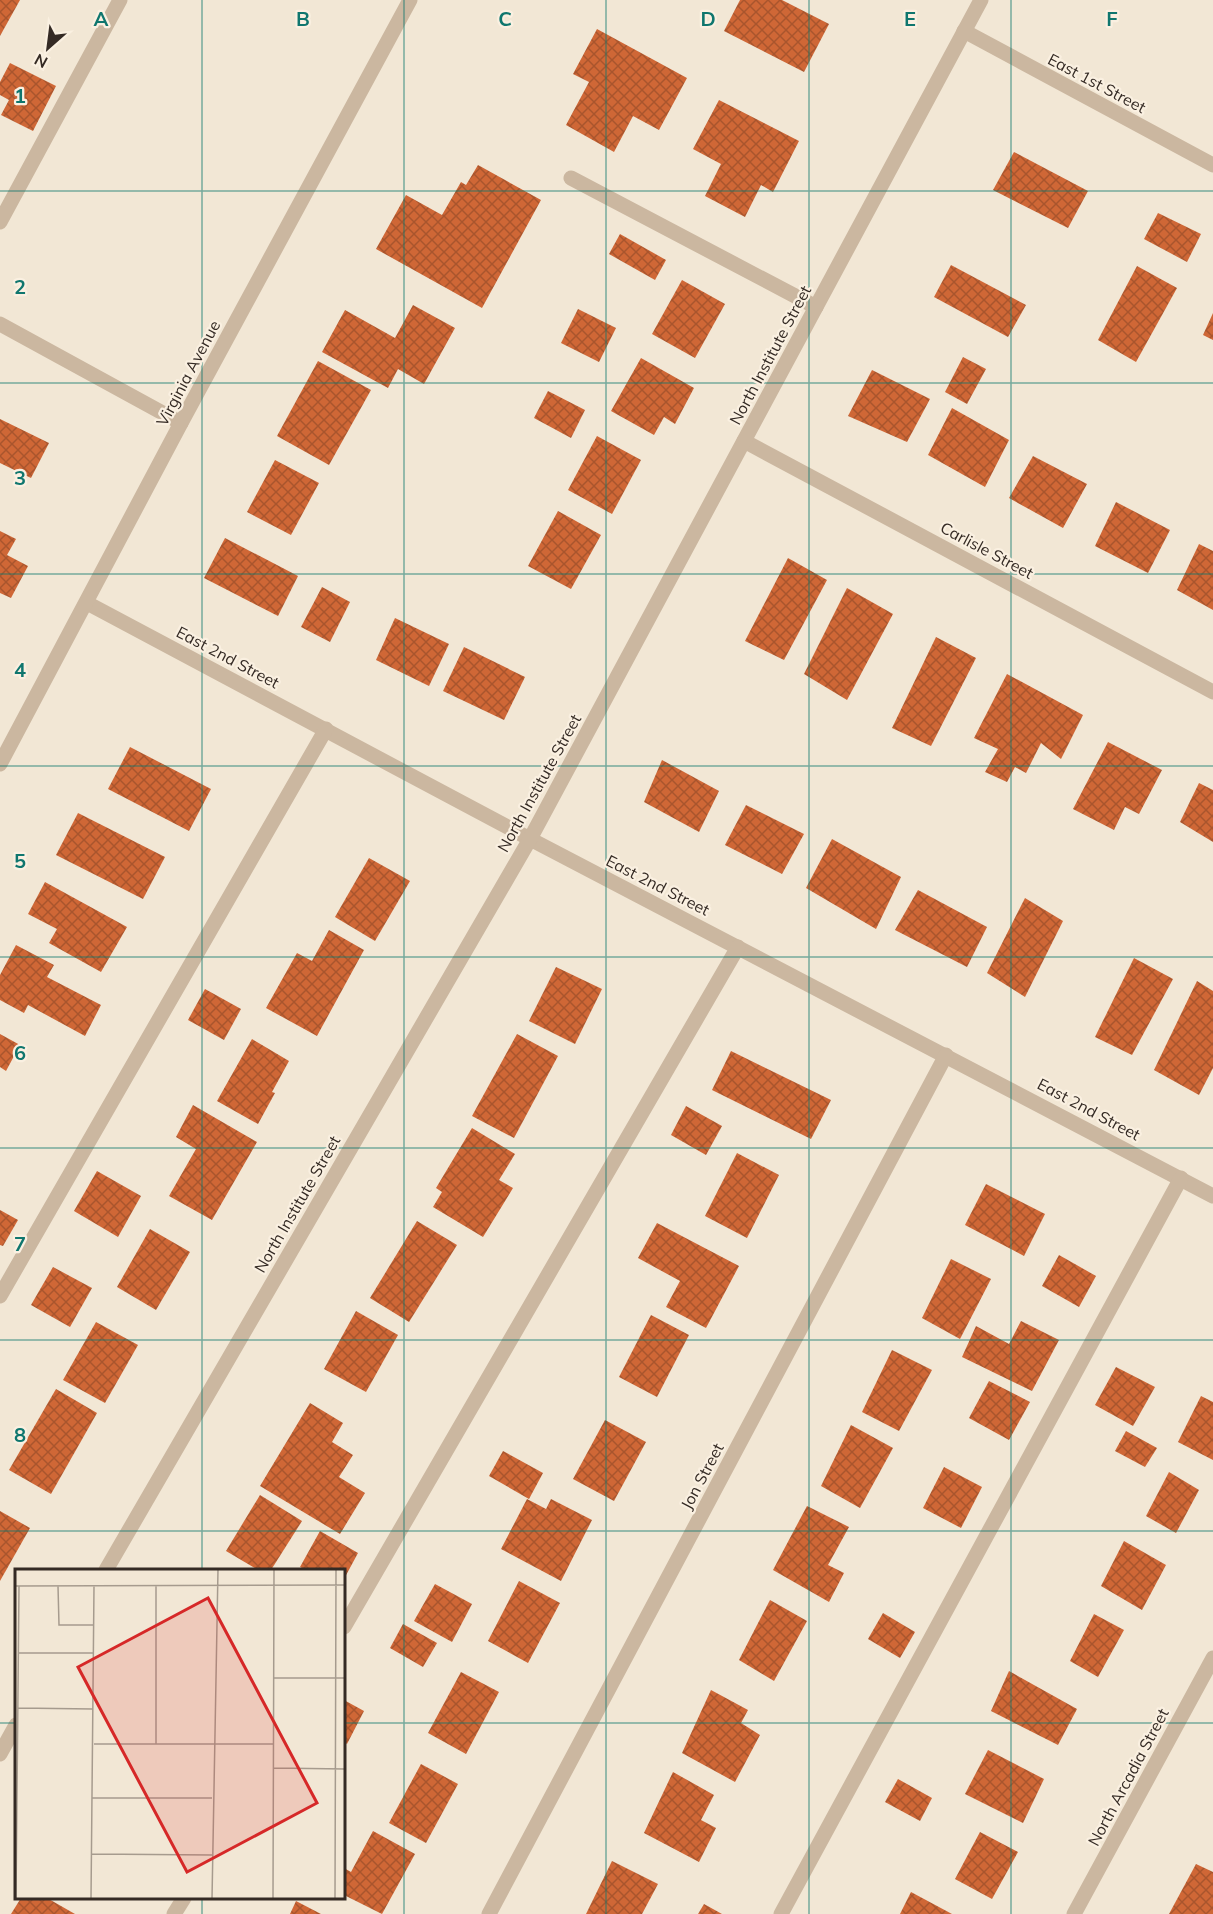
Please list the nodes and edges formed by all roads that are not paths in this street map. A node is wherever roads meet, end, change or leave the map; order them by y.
1 (120, 0) edge
2 (410, 0) edge
3 (981, 0) edge
4 (964, 32) junction
5 (1213, 165) edge
6 (571, 178) dead end
7 (0, 222) edge
8 (816, 308) junction
9 (0, 324) edge
10 (181, 423) junction
11 (744, 441) junction
12 (87, 603) junction
13 (1213, 692) edge
14 (326, 729) junction
15 (0, 764) edge
16 (530, 839) junction
17 (738, 947) junction
18 (946, 1055) junction
19 (1181, 1178) junction
20 (1213, 1196) edge
21 (0, 1296) edge
22 (107, 1569) edge
23 (345, 1625) edge
24 (1213, 1658) edge
25 (15, 1727) edge
26 (0, 1754) edge
27 (183, 1899) edge
28 (174, 1914) edge
29 (489, 1914) edge
30 (781, 1914) edge
31 (1074, 1914) edge

1 - 7 street
2 - 10 street, Virginia Avenue
3 - 4 street, North Institute Street
4 - 5 street, East 1st Street
4 - 8 street, North Institute Street
6 - 8 street
8 - 11 street, North Institute Street
9 - 10 street
10 - 12 street, Virginia Avenue
11 - 13 street, Carlisle Street
11 - 16 street, North Institute Street
12 - 14 street, East 2nd Street
12 - 15 street, Virginia Avenue
14 - 16 street, East 2nd Street
14 - 21 street
16 - 17 street, East 2nd Street
16 - 22 street, North Institute Street
17 - 18 street, East 2nd Street
17 - 23 street
18 - 19 street, East 2nd Street
18 - 29 street, Jon Street
19 - 20 street, East 2nd Street
19 - 30 street
24 - 31 street, North Arcadia Street
25 - 26 street
27 - 28 street

